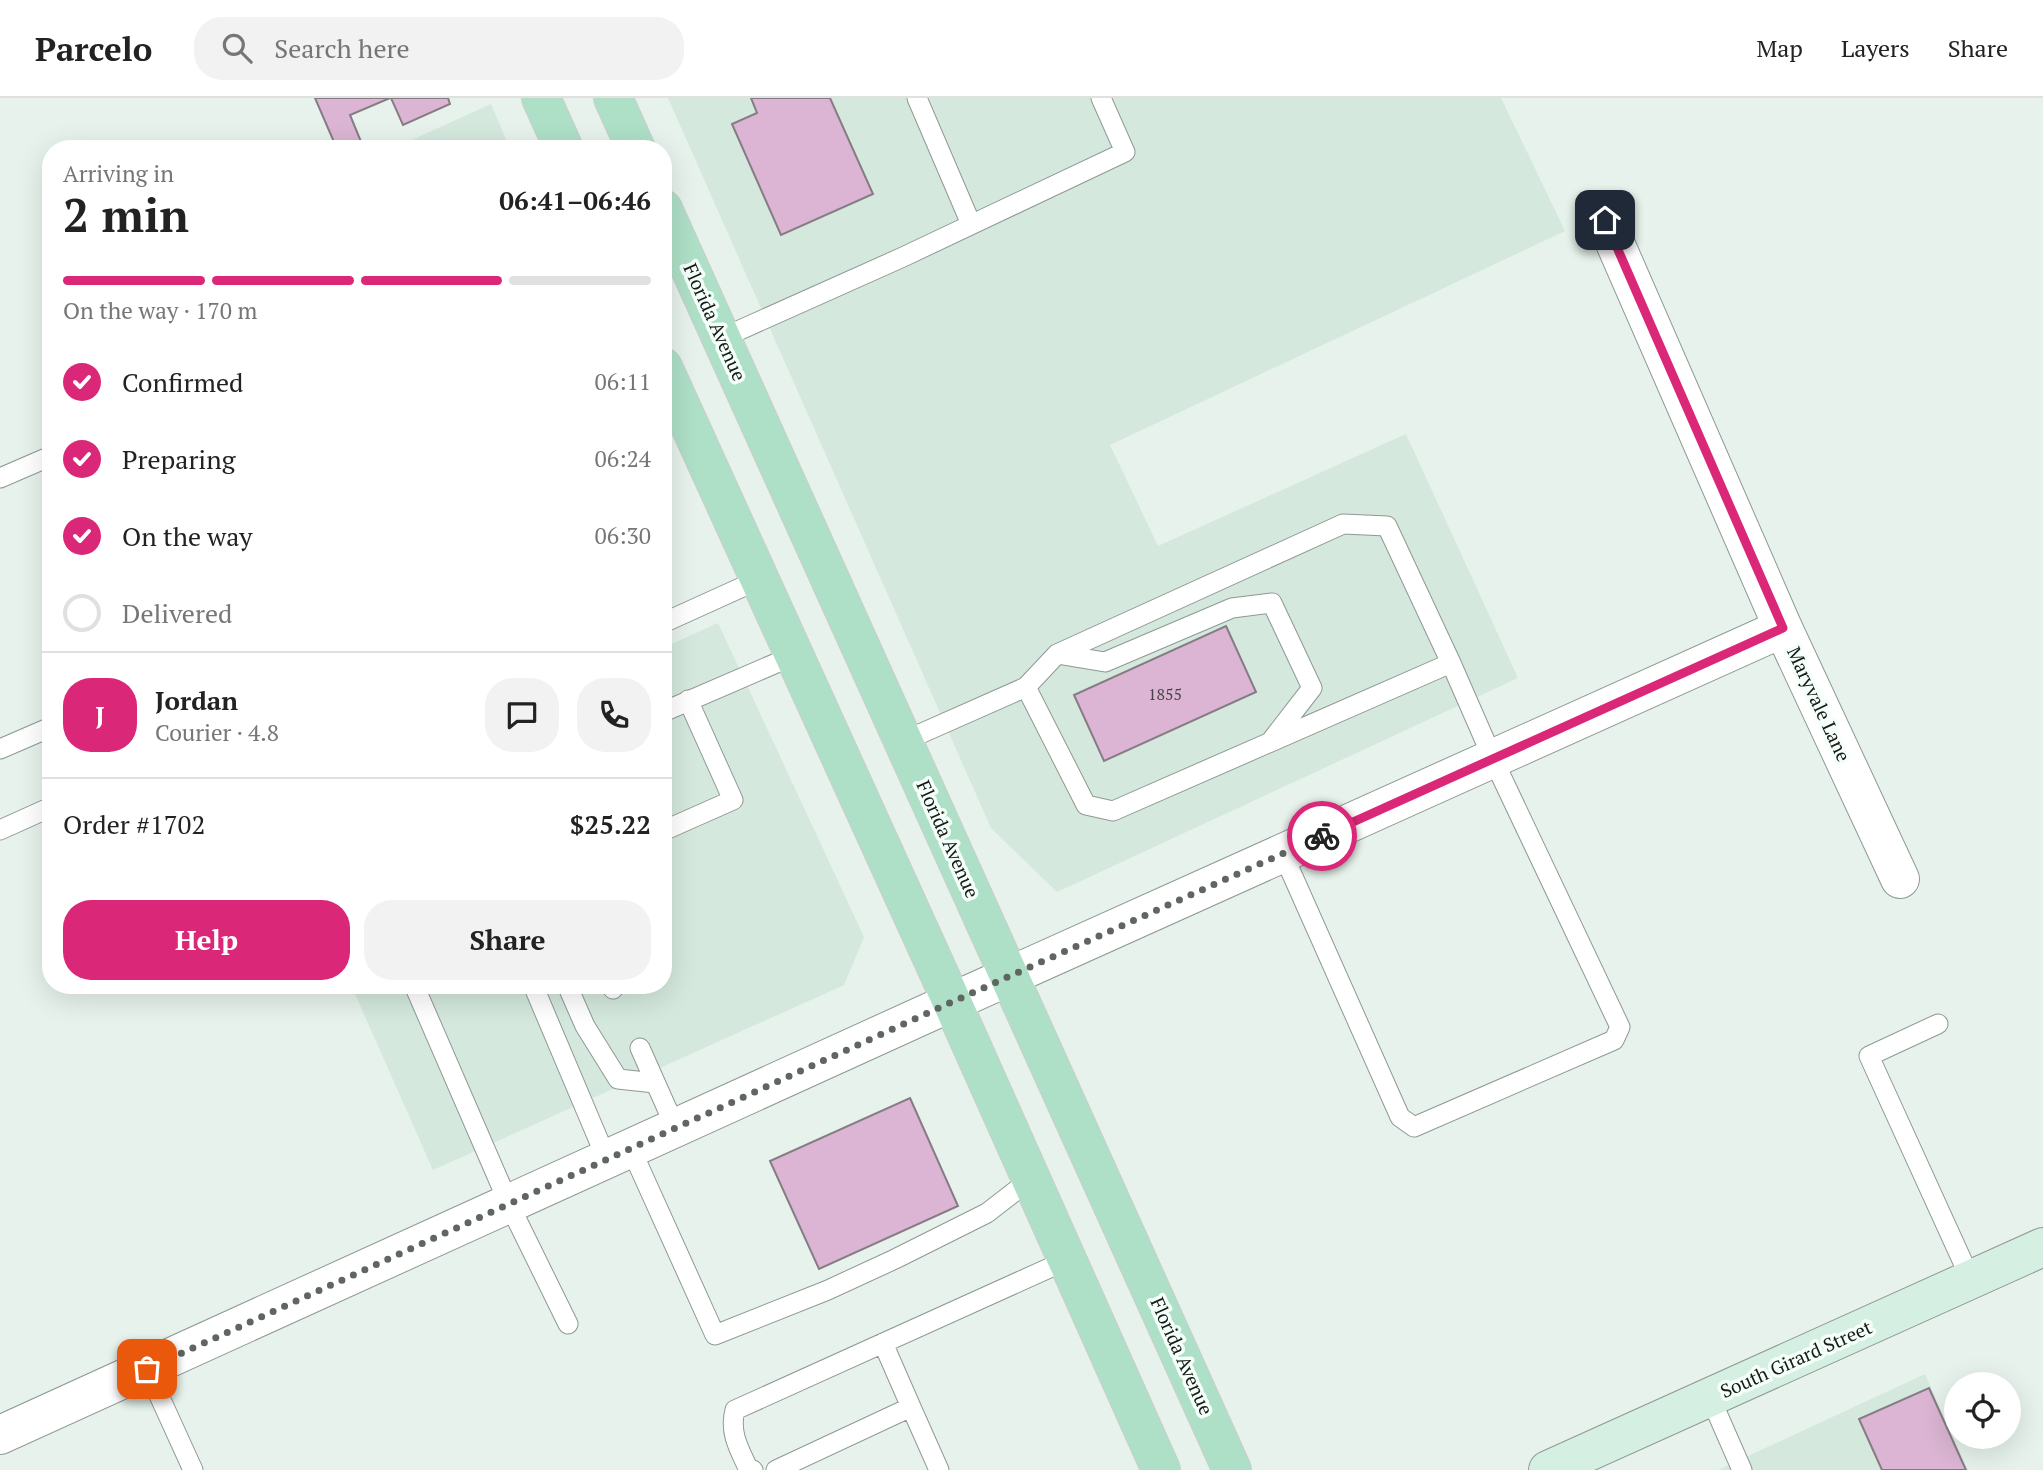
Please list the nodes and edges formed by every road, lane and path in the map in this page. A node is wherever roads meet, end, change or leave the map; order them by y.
1 (541, 98) edge
2 (613, 98) edge
3 (917, 98) edge
4 (1101, 98) edge
5 (559, 140) edge
6 (632, 140) edge
7 (1605, 220) dead end
8 (971, 224) junction
9 (672, 229) edge
10 (722, 338) junction
11 (672, 386) edge
12 (42, 460) edge
13 (0, 478) edge
14 (760, 579) junction
15 (672, 619) edge
16 (1783, 628) junction
17 (1057, 654) junction
18 (795, 655) junction
19 (1451, 663) junction
20 (1026, 687) junction
21 (688, 700) junction
22 (672, 708) edge
23 (42, 731) edge
24 (904, 741) junction
25 (1271, 742) junction
26 (0, 749) edge
27 (1493, 759) junction
28 (42, 811) edge
29 (672, 827) edge
30 (0, 830) edge
31 (1283, 854) junction
32 (1900, 879) dead end
33 (1011, 976) junction
34 (418, 994) edge
35 (538, 994) edge
36 (571, 994) edge
37 (952, 1002) junction
38 (1938, 1024) dead end
39 (640, 1048) dead end
40 (655, 1083) junction
41 (676, 1129) junction
42 (619, 1154) junction
43 (1031, 1179) junction
44 (509, 1204) junction
45 (2043, 1247) edge
46 (1068, 1260) junction
47 (1971, 1280) junction
48 (568, 1324) dead end
49 (883, 1343) junction
50 (147, 1369) junction
51 (1710, 1397) junction
52 (911, 1407) junction
53 (0, 1435) edge
54 (193, 1470) edge
55 (753, 1470) edge
56 (776, 1470) edge
57 (939, 1470) edge
58 (1161, 1470) edge
59 (1232, 1470) edge
60 (1548, 1470) edge
61 (1742, 1470) edge

1 - 5 main road
2 - 6 main road
3 - 8 lane
4 - 8 lane
7 - 16 street, Maryvale Lane
8 - 10 lane
9 - 10 main road, Florida Avenue
10 - 24 main road, Florida Avenue
11 - 14 main road
12 - 13 lane
14 - 15 lane
14 - 18 main road
16 - 27 street
16 - 32 street, Maryvale Lane
17 - 19 lane
17 - 20 lane
17 - 25 lane
18 - 21 lane
18 - 37 main road
19 - 25 lane
19 - 27 lane
20 - 24 lane
20 - 25 lane
21 - 22 lane
21 - 29 lane
23 - 26 lane
24 - 33 main road, Florida Avenue
27 - 31 street
27 - 31 lane
28 - 30 lane
31 - 33 street
33 - 37 street
33 - 59 main road, Florida Avenue
34 - 44 lane
35 - 42 lane
36 - 40 lane
37 - 41 street
37 - 43 main road
38 - 47 lane
39 - 40 lane
40 - 41 lane
41 - 42 street
42 - 43 lane
42 - 44 street
43 - 46 main road
44 - 48 lane
44 - 50 street
45 - 47 street, South Girard Street
46 - 49 lane
46 - 58 main road
47 - 51 street, South Girard Street
49 - 52 lane
49 - 55 lane
50 - 53 street
50 - 54 lane
51 - 60 street, South Girard Street
51 - 61 lane
52 - 56 lane
52 - 57 lane

